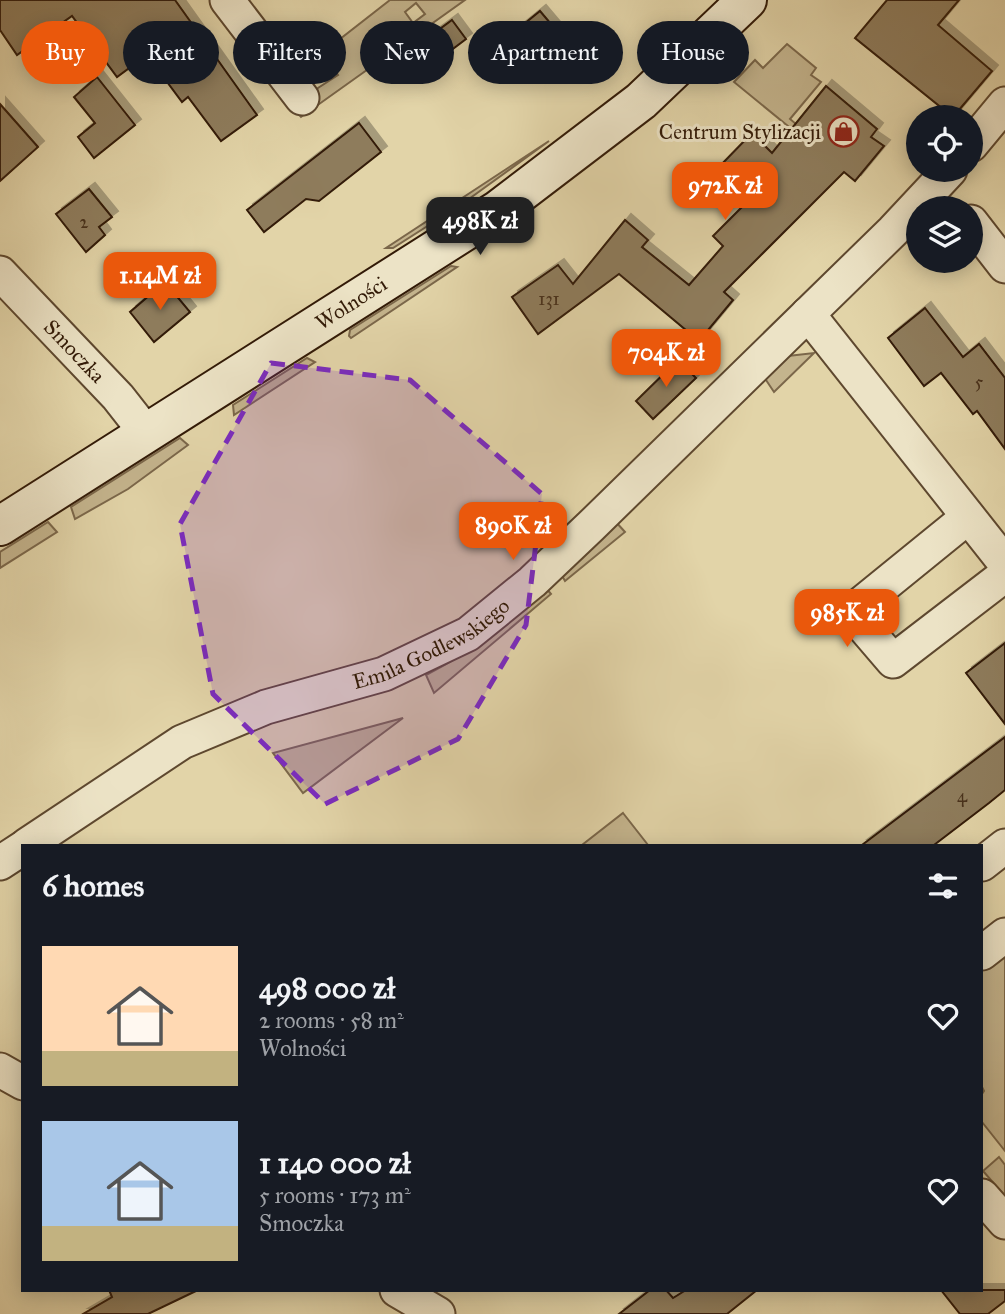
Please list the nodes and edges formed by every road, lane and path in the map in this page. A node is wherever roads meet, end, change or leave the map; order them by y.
1 (227, 0) edge
2 (747, 0) edge
3 (302, 98) dead end
4 (1005, 104) edge
5 (983, 131) edge
6 (939, 182) edge
7 (983, 238) edge
8 (1005, 267) edge
9 (0, 273) edge
10 (808, 314) junction
11 (147, 434) junction
12 (968, 517) junction
13 (0, 526) edge
14 (1005, 563) edge
15 (1005, 575) edge
16 (29, 844) edge
17 (1005, 846) edge
18 (21, 850) edge
19 (0, 863) edge
20 (983, 863) edge
21 (1005, 935) edge
22 (983, 952) edge
23 (0, 1070) edge
24 (21, 1082) edge
25 (983, 1197) edge
26 (1005, 1222) edge

1 - 3 street
2 - 11 main road, Wolności
4 - 5 street
6 - 10 street, Emila Godlewskiego
7 - 8 street
9 - 11 street, Smoczka
10 - 12 street
10 - 16 street, Emila Godlewskiego
11 - 13 main road, Wolności
12 - 14 street
12 - 15 street
17 - 20 street
18 - 19 street, Emila Godlewskiego
21 - 22 street
23 - 24 street
25 - 26 street

